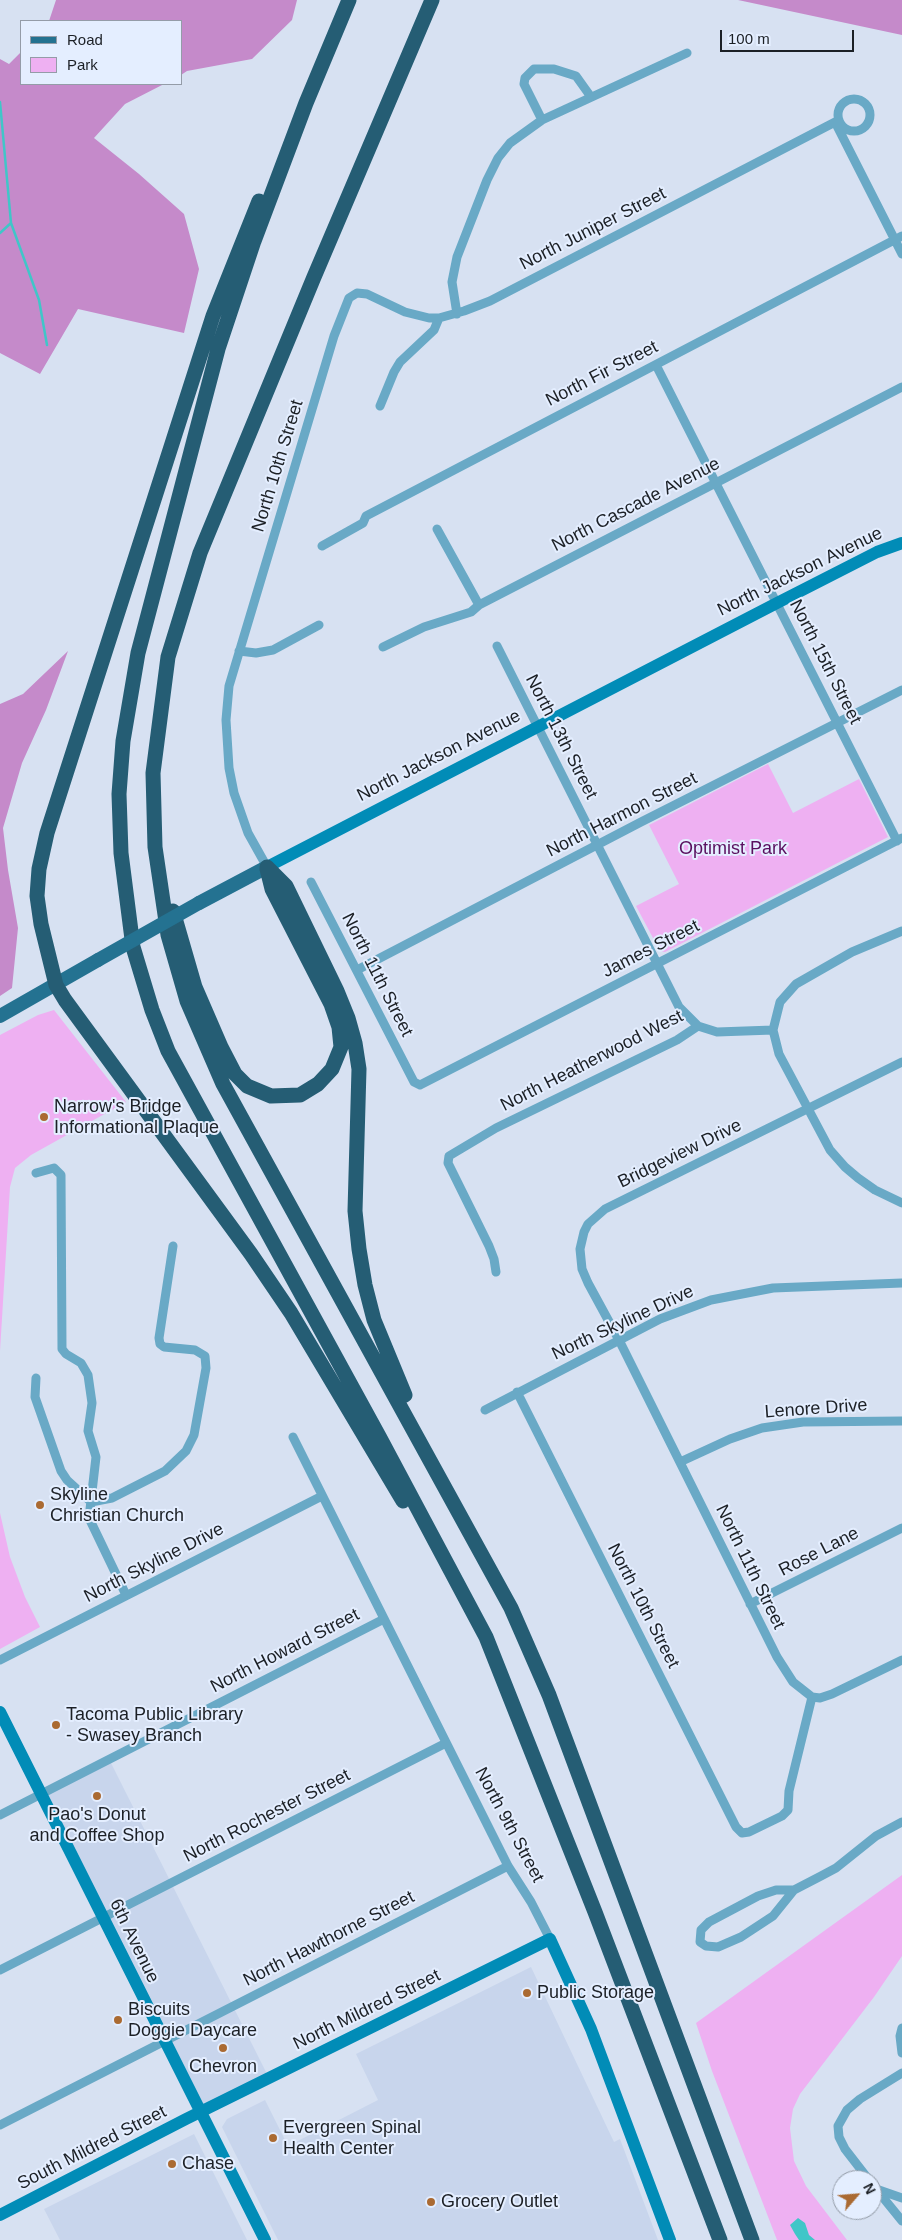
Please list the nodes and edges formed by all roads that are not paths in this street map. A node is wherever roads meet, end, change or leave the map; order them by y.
1 (349, 0) edge
2 (432, 0) edge
3 (687, 53) dead end
4 (591, 97) junction
5 (306, 104) junction
6 (542, 120) junction
7 (898, 238) edge
8 (902, 254) edge
9 (354, 294) joint
10 (457, 314) junction
11 (439, 318) junction
12 (656, 365) junction
13 (902, 387) edge
14 (380, 406) dead end
15 (715, 482) junction
16 (437, 528) dead end
17 (902, 543) edge
18 (322, 546) dead end
19 (776, 603) junction
20 (479, 605) junction
21 (319, 625) dead end
22 (497, 646) dead end
23 (383, 647) dead end
24 (239, 651) junction
25 (902, 690) edge
26 (838, 723) junction
27 (537, 726) junction
28 (900, 839) edge
29 (597, 845) junction
30 (155, 847) junction
31 (267, 867) junction
32 (311, 882) dead end
33 (902, 931) edge
34 (656, 964) junction
35 (357, 970) junction
36 (56, 984) junction
37 (0, 1016) edge
38 (698, 1026) junction
39 (773, 1030) junction
40 (902, 1062) edge
41 (414, 1082) joint
42 (810, 1109) junction
43 (36, 1173) dead end
44 (902, 1203) edge
45 (173, 1246) dead end
46 (496, 1272) dead end
47 (902, 1283) edge
48 (619, 1340) junction
49 (36, 1378) dead end
50 (517, 1392) junction
51 (485, 1410) dead end
52 (902, 1421) edge
53 (293, 1437) dead end
54 (680, 1462) junction
55 (440, 1477) junction
56 (322, 1496) junction
57 (91, 1502) junction
58 (902, 1528) edge
59 (126, 1596) junction
60 (750, 1604) junction
61 (384, 1619) junction
62 (0, 1660) edge
63 (902, 1660) edge
64 (812, 1697) junction
65 (0, 1712) edge
66 (446, 1743) junction
67 (531, 1751) junction
68 (41, 1794) junction
69 (0, 1815) edge
70 (902, 1822) edge
71 (508, 1866) junction
72 (794, 1890) junction
73 (103, 1918) junction
74 (550, 1939) junction
75 (0, 1970) edge
76 (902, 2028) edge
77 (164, 2041) junction
78 (902, 2053) edge
79 (902, 2073) edge
80 (690, 2077) junction
81 (200, 2112) junction
82 (0, 2125) edge
83 (861, 2170) edge
84 (882, 2190) edge
85 (882, 2196) edge
86 (902, 2198) edge
87 (0, 2215) edge
88 (902, 2221) edge
89 (264, 2240) edge
90 (670, 2240) edge
91 (720, 2240) edge
92 (752, 2240) edge
93 (759, 2240) edge

1 - 5 highway
2 - 30 highway
3 - 4 street
4 - 6 street
4 - 6 street
5 - 36 highway
5 - 67 highway
6 - 10 street
7 - 8 street
7 - 10 street, North Juniper Street
7 - 12 street, North Fir Street
9 - 11 street, North Juniper Street
9 - 24 street, North 10th Street
10 - 11 street, North Juniper Street
11 - 14 street
12 - 15 street, North 15th Street
12 - 18 street, North Fir Street
13 - 15 street, North Cascade Avenue
15 - 19 street, North 15th Street
15 - 20 street, North Cascade Avenue
16 - 20 street
17 - 19 main road, North Jackson Avenue
19 - 26 street, North 15th Street
19 - 27 main road, North Jackson Avenue
20 - 23 street, North Cascade Avenue
21 - 24 street
22 - 27 street, North 13th Street
24 - 31 street, North 10th Street
25 - 26 street, North Harmon Street
26 - 28 street, North 15th Street
26 - 29 street, North Harmon Street
27 - 29 street, North 13th Street
27 - 31 main road, North Jackson Avenue
28 - 34 street, James Street
29 - 34 street, North 13th Street
29 - 35 street, North Harmon Street
30 - 31 highway
30 - 55 highway
31 - 36 main road, North Jackson Avenue, bridge
31 - 55 highway
32 - 35 street, North 11th Street
33 - 39 street
34 - 38 street, North 13th Street
34 - 41 street, James Street
35 - 41 street, North 11th Street
36 - 37 main road, North Jackson Avenue
36 - 67 highway
38 - 39 street, North Heatherwood West
38 - 46 street, North Heatherwood West
39 - 42 street
40 - 42 street, Bridgeview Drive
42 - 44 street
42 - 48 street, Bridgeview Drive
43 - 57 street
45 - 57 street
47 - 48 street, North Skyline Drive
48 - 50 street, North Skyline Drive
48 - 54 street, North 11th Street
49 - 57 street
50 - 51 street, North Skyline Drive
50 - 64 street, North 10th Street
52 - 54 street, Lenore Drive
53 - 56 street, North 9th Street
54 - 60 street, North 11th Street
55 - 80 highway
56 - 59 street, North Skyline Drive
56 - 61 street, North 9th Street
57 - 59 street
58 - 60 street, Rose Lane
59 - 62 street, North Skyline Drive
60 - 64 street, North 11th Street
61 - 66 street, North 9th Street
61 - 68 street, North Howard Street
63 - 64 street
65 - 68 main road, 6th Avenue
66 - 71 street, North 9th Street
66 - 73 street, North Rochester Street
67 - 91 highway
68 - 69 street, North Howard Street
68 - 73 main road, 6th Avenue
70 - 72 street
71 - 74 street, North 9th Street
71 - 77 street, North Hawthorne Street
72 - 72 street
73 - 75 street, North Rochester Street
73 - 77 main road, 6th Avenue
74 - 81 main road, North Mildred Street
74 - 90 main road, North 9th Street
76 - 78 street
77 - 81 main road, 6th Avenue
77 - 82 street, North Hawthorne Street
79 - 83 street
80 - 92 highway
80 - 93 highway
81 - 87 main road, South Mildred Street
81 - 89 main road, 6th Avenue
84 - 86 street
85 - 88 street

